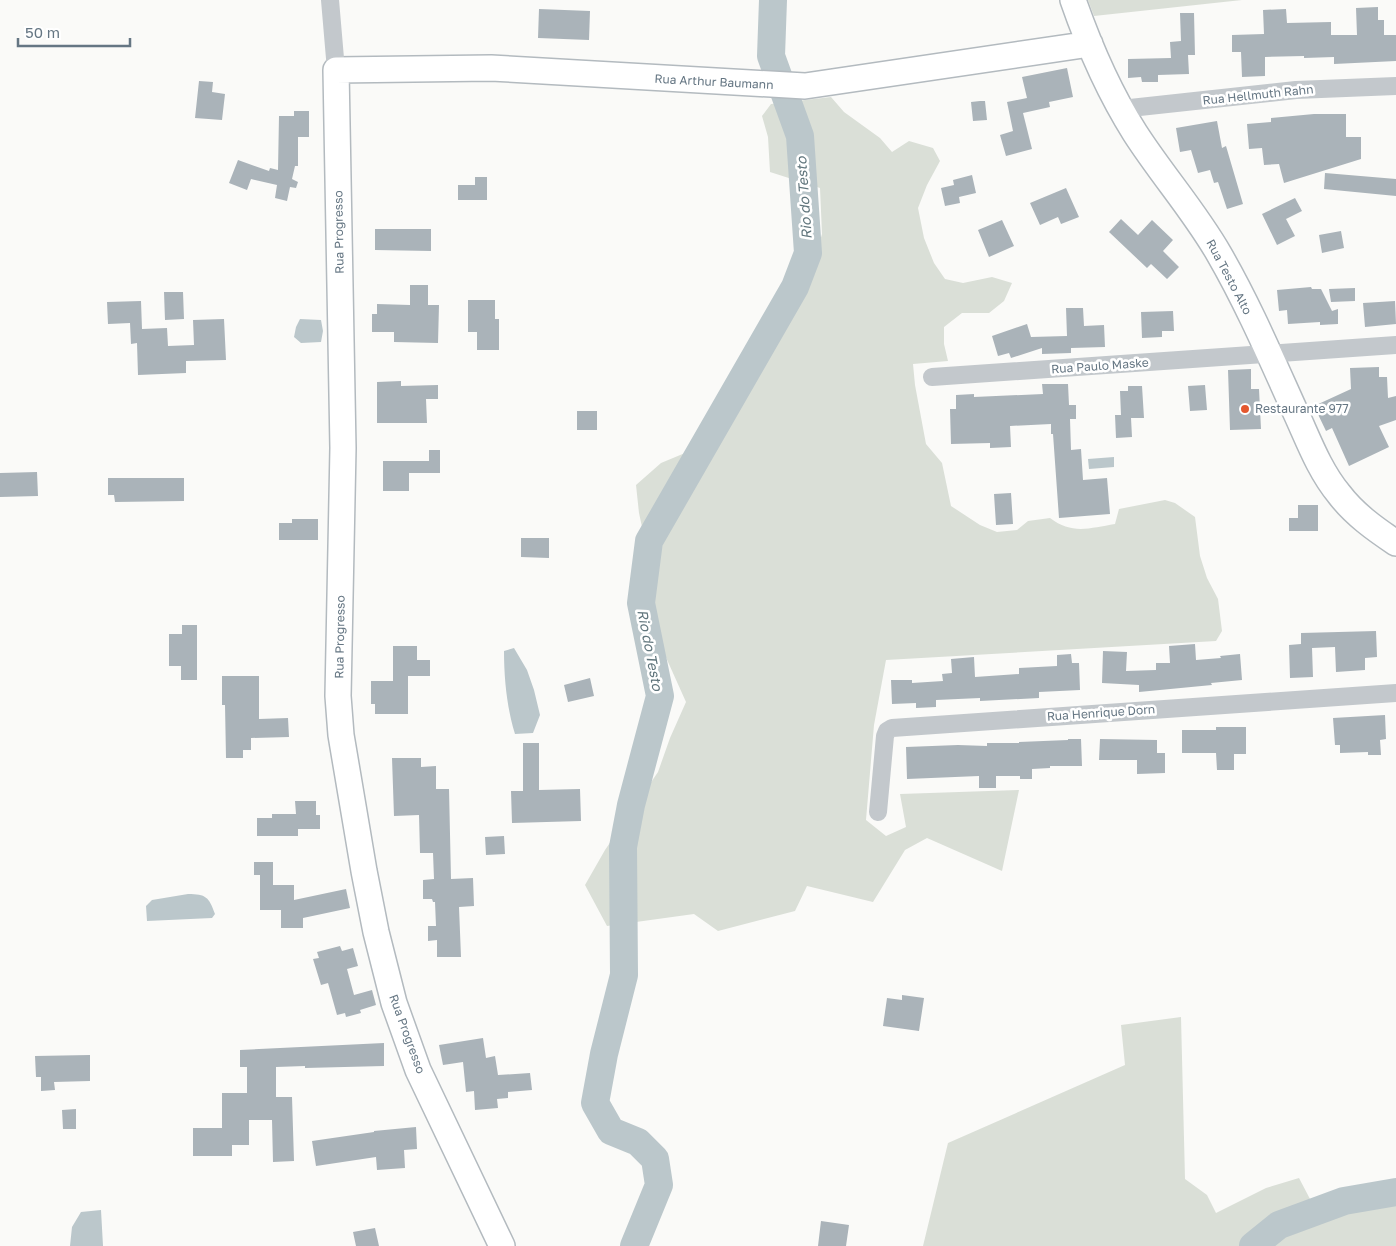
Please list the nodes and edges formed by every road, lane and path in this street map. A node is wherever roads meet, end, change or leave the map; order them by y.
1 (330, 0) edge
2 (1074, 0) edge
3 (1090, 44) junction
4 (336, 70) junction
5 (1396, 86) edge
6 (1121, 109) junction
7 (1396, 345) edge
8 (1269, 355) junction
9 (932, 377) dead end
10 (1396, 543) edge
11 (1396, 693) edge
12 (878, 812) dead end
13 (502, 1246) edge

1 - 4 street, Rua Progresso
2 - 3 street, Rua Testo Alto
3 - 4 street, Rua Arthur Baumann
3 - 6 street, Rua Testo Alto
4 - 13 street, Rua Progresso
5 - 6 street, Rua Hellmuth Rahn
6 - 8 street, Rua Testo Alto
7 - 8 street, Rua Paulo Maske
8 - 9 street, Rua Paulo Maske
8 - 10 street, Rua Testo Alto
11 - 12 street, Rua Henrique Dorn

